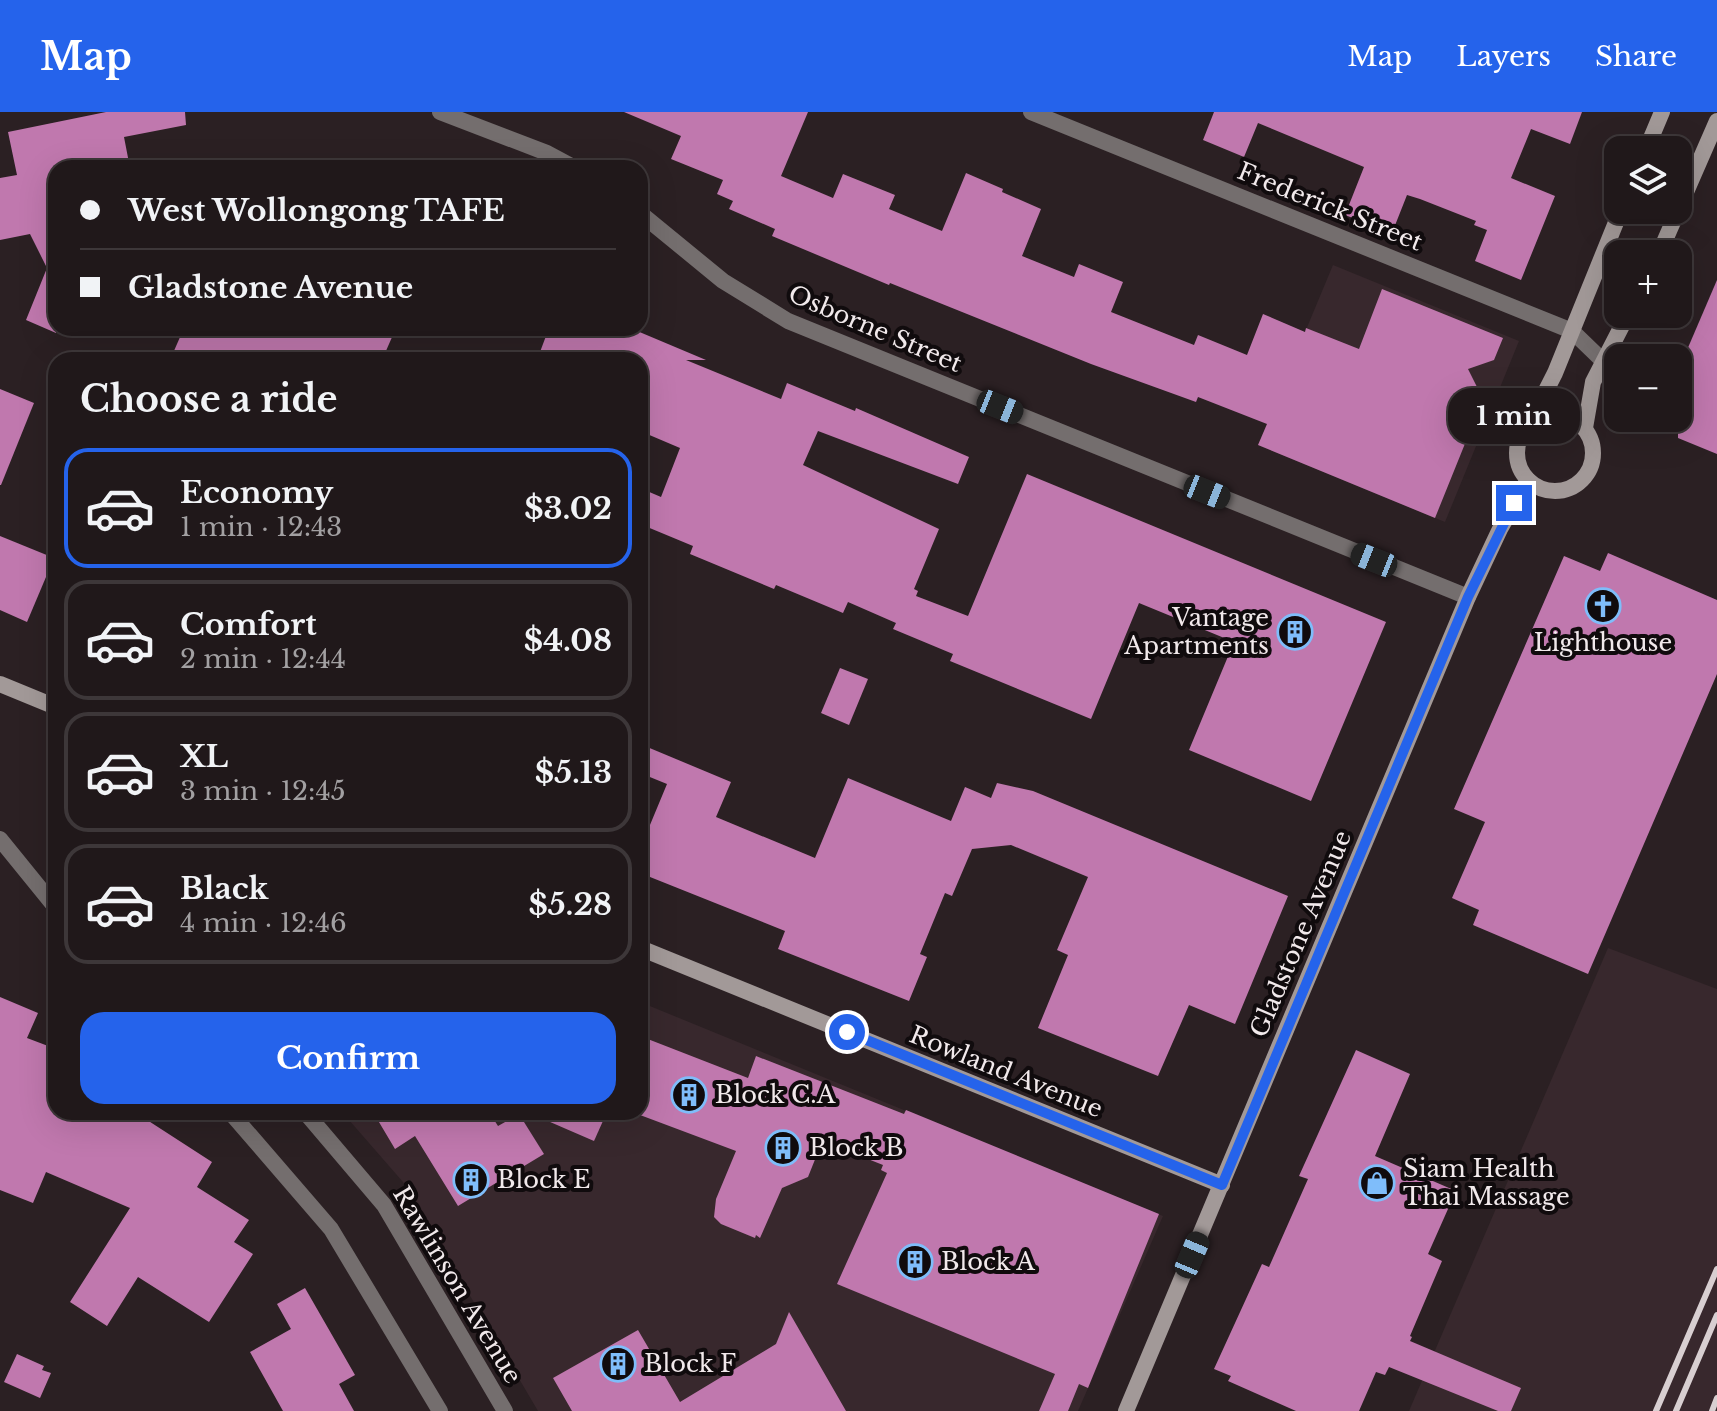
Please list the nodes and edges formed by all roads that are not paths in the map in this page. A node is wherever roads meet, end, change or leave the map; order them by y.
1 (440, 112) edge
2 (1031, 112) edge
3 (1662, 112) edge
4 (1717, 121) edge
5 (1652, 136) edge
6 (560, 160) edge
7 (648, 220) edge
8 (1615, 224) edge
9 (1665, 240) edge
10 (1620, 328) edge
11 (1572, 331) junction
12 (1602, 360) junction
13 (1528, 426) junction
14 (1585, 428) junction
15 (1528, 480) junction
16 (1468, 597) junction
17 (0, 684) edge
18 (48, 704) edge
19 (0, 839) edge
20 (48, 898) edge
21 (648, 951) edge
22 (237, 1120) edge
23 (312, 1120) edge
24 (1222, 1185) junction
25 (440, 1411) edge
26 (505, 1411) edge
27 (1126, 1411) edge

1 - 6 street
2 - 11 street, Frederick Street
3 - 5 main road
4 - 9 main road
7 - 16 street, Osborne Street
8 - 11 main road
10 - 12 main road
11 - 12 street, Frederick Street
11 - 13 main road
12 - 14 main road
13 - 14 main road
13 - 15 main road
14 - 15 main road
15 - 16 main road, Gladstone Avenue
16 - 24 main road, Gladstone Avenue
17 - 18 main road
19 - 20 street
21 - 24 main road, Rowland Avenue
22 - 25 street
23 - 26 street, Rawlinson Avenue
24 - 27 main road, Gladstone Avenue

